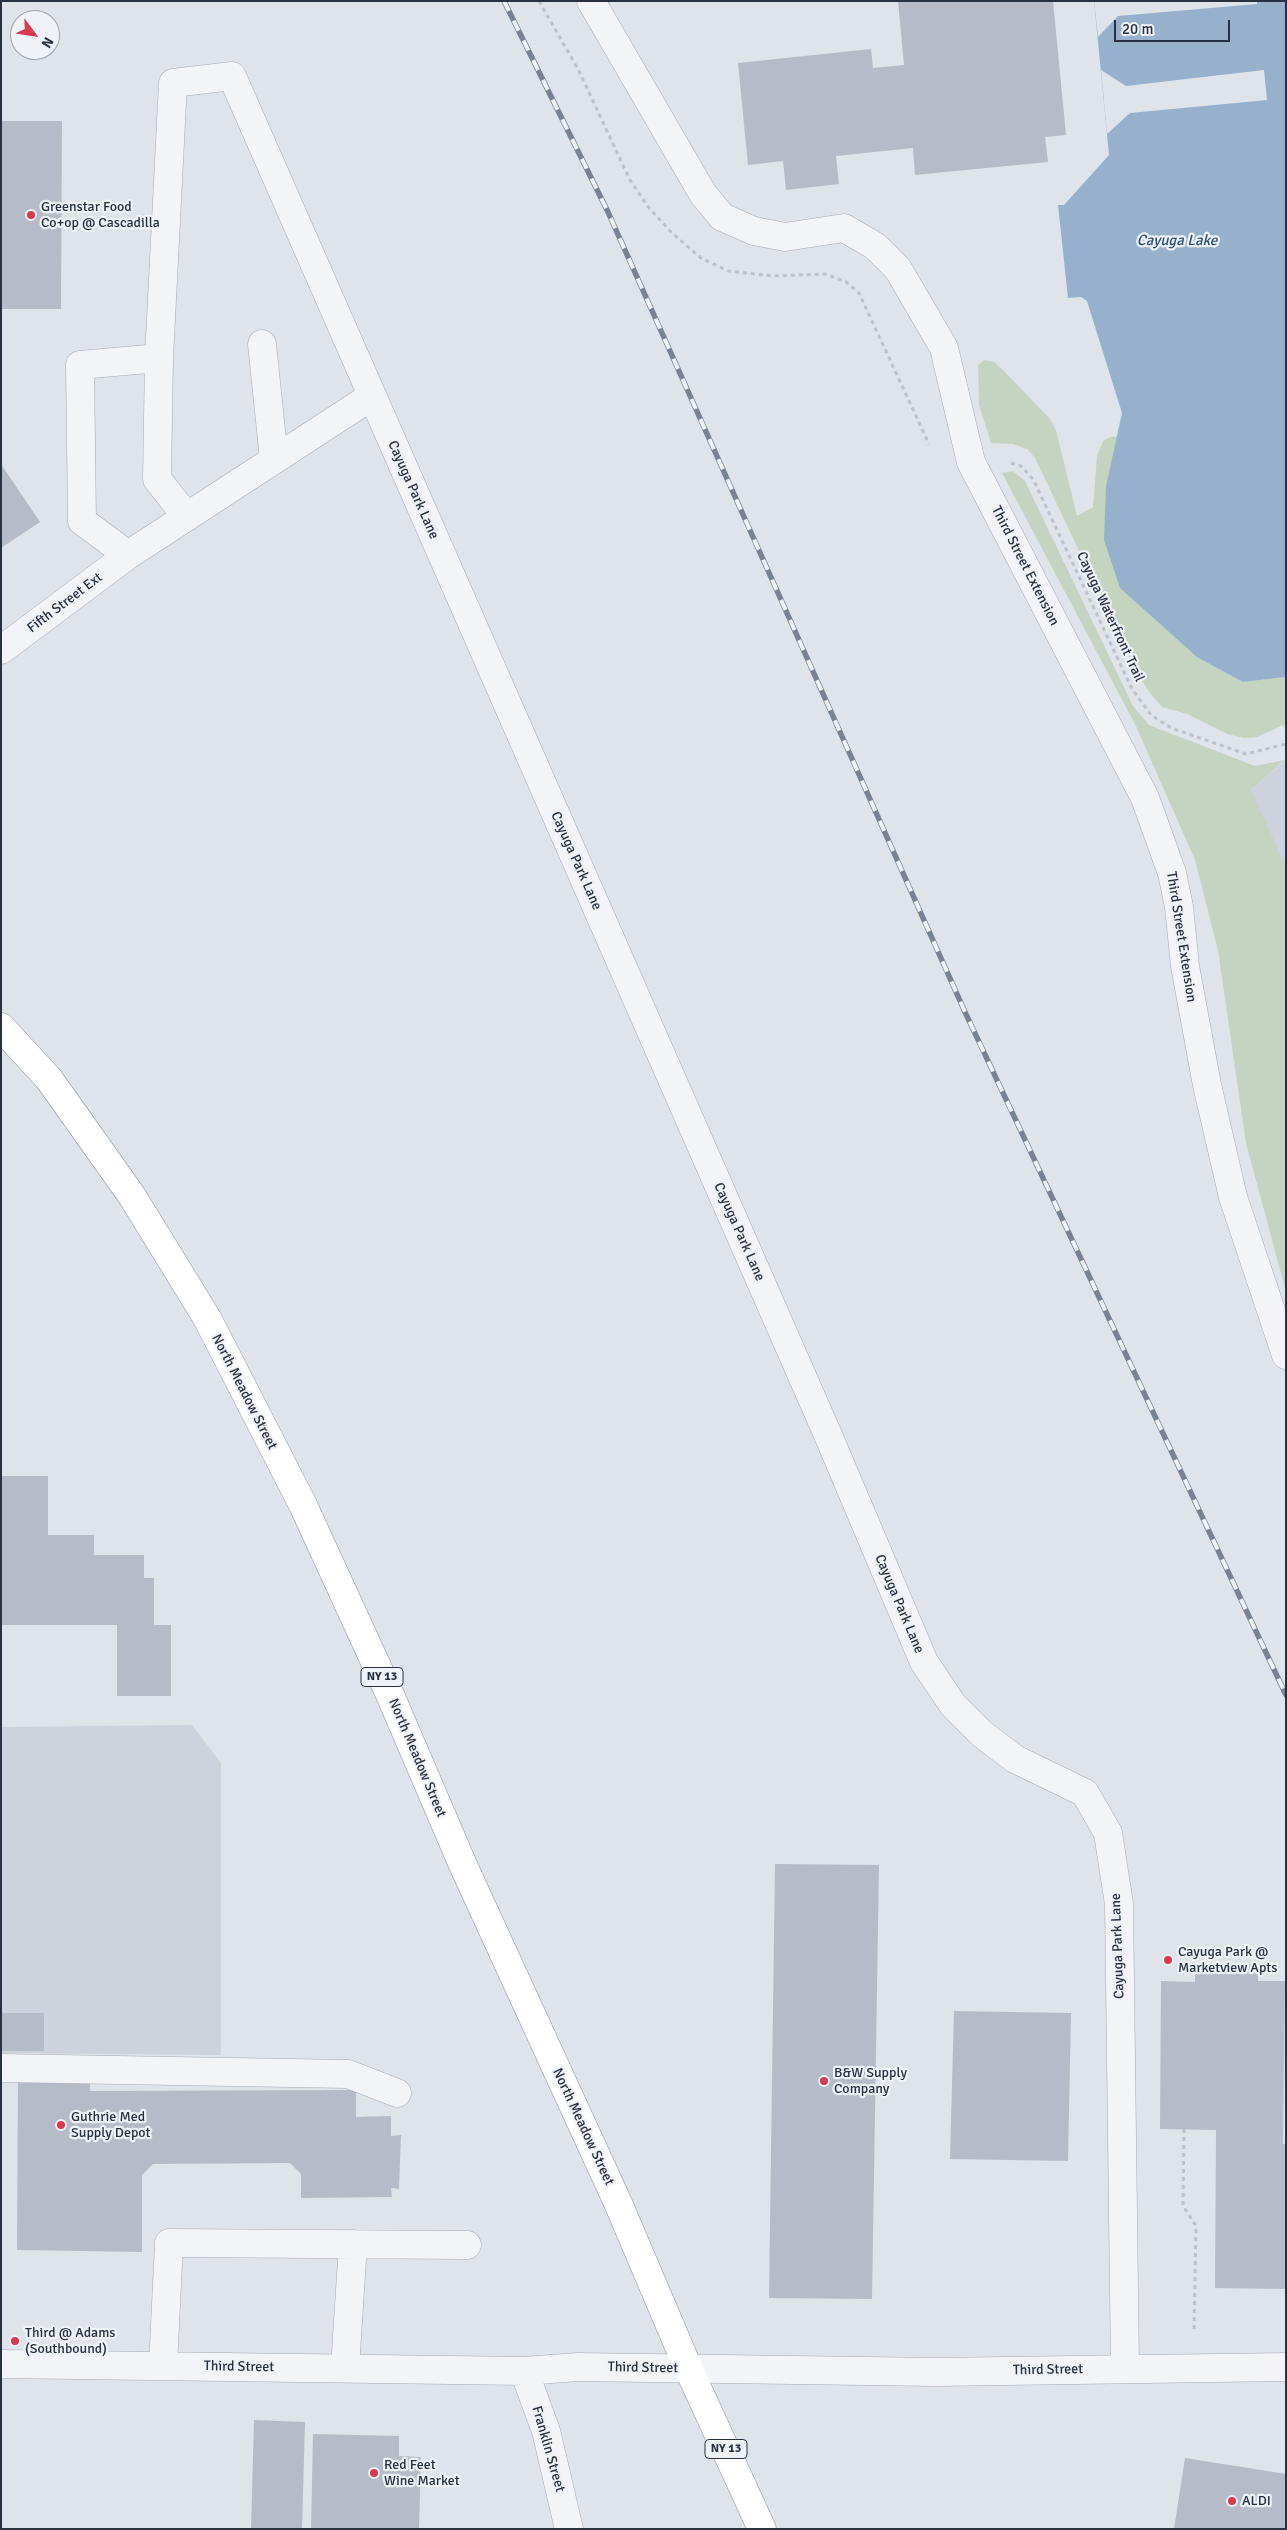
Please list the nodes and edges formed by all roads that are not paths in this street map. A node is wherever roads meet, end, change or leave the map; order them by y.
1 (591, 1) edge
2 (262, 344) dead end
3 (159, 358) junction
4 (372, 396) junction
5 (274, 459) junction
6 (187, 516) junction
7 (128, 555) junction
8 (1, 650) edge
9 (1, 1027) edge
10 (1286, 1355) edge
11 (1, 2068) edge
12 (397, 2093) dead end
13 (352, 2244) junction
14 (467, 2245) dead end
15 (1, 2364) edge
16 (163, 2366) junction
17 (1286, 2367) edge
18 (345, 2368) junction
19 (1126, 2368) junction
20 (689, 2370) junction
21 (524, 2371) junction
22 (569, 2529) edge
23 (762, 2529) edge

1 - 10 street, Third Street Extension
2 - 5 street
3 - 4 street, Cayuga Park Lane
3 - 6 street
3 - 7 street
4 - 5 street, Fifth Street Ext
4 - 19 street, Cayuga Park Lane
5 - 6 street, Fifth Street Ext
6 - 7 street, Fifth Street Ext
7 - 8 street, Fifth Street Ext
9 - 20 highway, North Meadow Street / NY 13
11 - 12 street
13 - 14 street
13 - 16 street
13 - 18 street
15 - 16 street, Third Street
16 - 18 street, Third Street
17 - 19 street, Third Street
18 - 21 street, Third Street
19 - 20 street, Third Street
20 - 21 street, Third Street
20 - 23 highway, North Meadow Street / NY 13
21 - 22 street, Franklin Street

